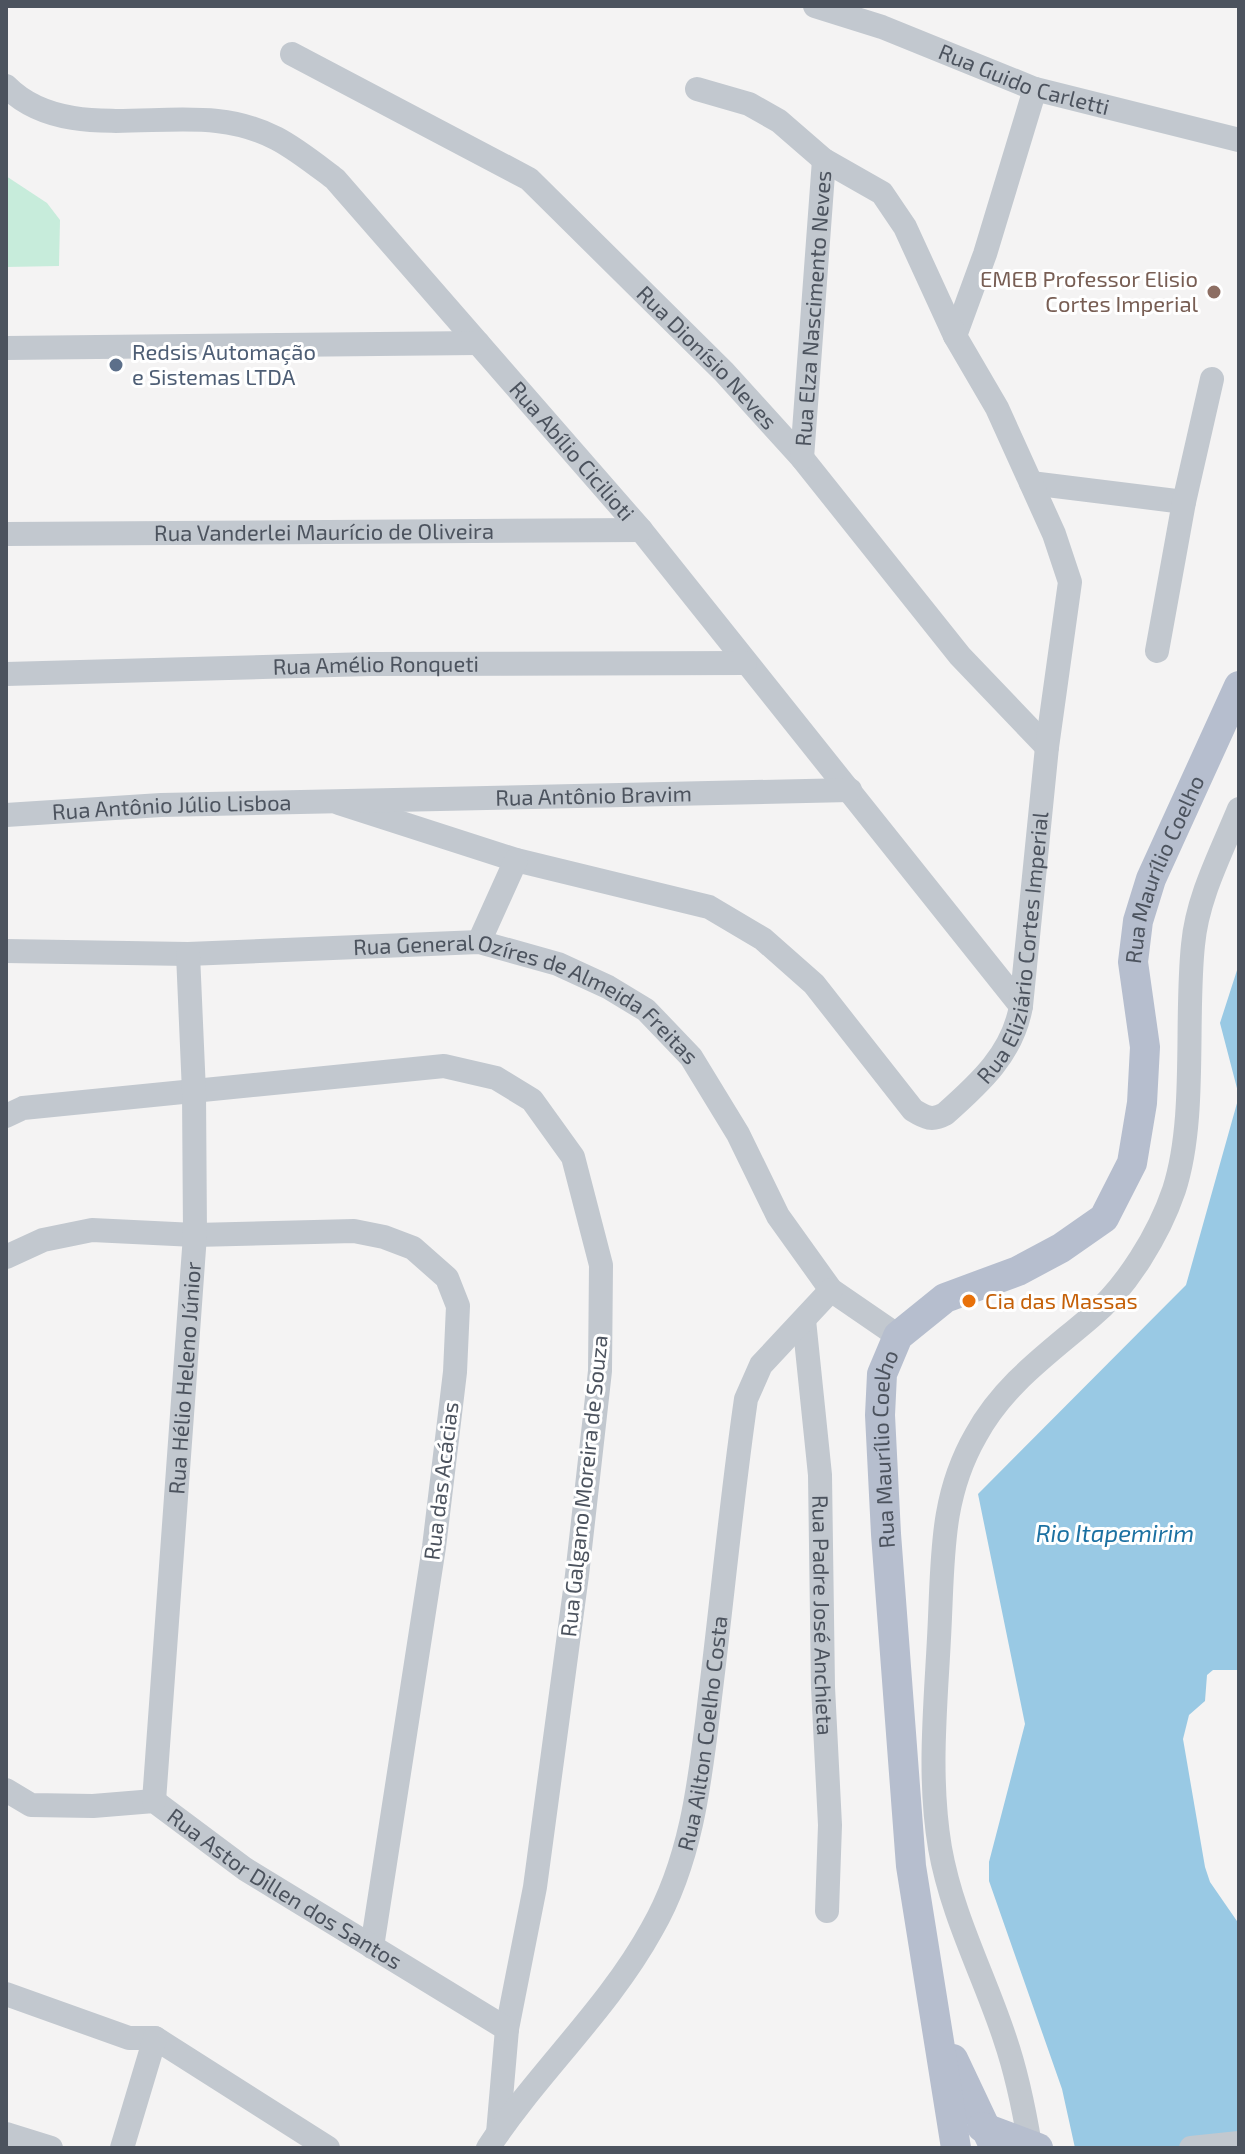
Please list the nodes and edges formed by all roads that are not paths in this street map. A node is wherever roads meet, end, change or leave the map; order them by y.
1 (815, 6) edge
2 (886, 17) edge
3 (292, 54) dead end
4 (6, 86) edge
5 (697, 89) dead end
6 (1035, 89) junction
7 (1239, 140) edge
8 (824, 160) junction
9 (955, 336) junction
10 (478, 343) junction
11 (6, 348) edge
12 (1212, 379) dead end
13 (802, 458) junction
14 (1031, 483) junction
15 (1184, 502) junction
16 (641, 530) junction
17 (6, 534) edge
18 (1157, 651) dead end
19 (745, 663) junction
20 (6, 674) edge
21 (1239, 686) edge
22 (1047, 747) junction
23 (850, 790) junction
24 (339, 803) junction
25 (1239, 809) edge
26 (6, 815) edge
27 (516, 860) junction
28 (479, 942) junction
29 (6, 951) edge
30 (188, 954) junction
31 (1021, 1006) junction
32 (194, 1092) junction
33 (6, 1116) edge
34 (195, 1235) junction
35 (6, 1257) edge
36 (831, 1290) junction
37 (804, 1320) junction
38 (898, 1336) junction
39 (6, 1790) edge
40 (154, 1801) junction
41 (827, 1911) dead end
42 (372, 1947) junction
43 (6, 1994) edge
44 (939, 2028) junction
45 (507, 2029) junction
46 (155, 2038) junction
47 (6, 2134) edge
48 (989, 2138) edge
49 (493, 2141) edge
50 (1239, 2143) edge
51 (1034, 2146) edge
52 (51, 2148) edge
53 (122, 2148) edge
54 (328, 2148) edge
55 (956, 2148) edge
56 (1191, 2148) edge

1 - 2 street, Rua Guido Carletti
2 - 6 street, Rua Guido Carletti
3 - 13 street, Rua Dionísio Neves
4 - 10 street, Rua Abílio Cicilioti
5 - 8 street, Rua Eliziário Cortes Imperial
6 - 7 street, Rua Guido Carletti
6 - 9 street
8 - 9 street, Rua Eliziário Cortes Imperial
8 - 13 street, Rua Elza Nascimento Neves
9 - 14 street, Rua Eliziário Cortes Imperial
10 - 11 street
10 - 16 street, Rua Abílio Cicilioti
12 - 15 street
13 - 22 street, Rua Dionísio Neves
14 - 15 street
14 - 22 street, Rua Eliziário Cortes Imperial
15 - 18 street
16 - 17 street, Rua Vanderlei Maurício de Oliveira
16 - 19 street, Rua Abílio Cicilioti
19 - 20 street, Rua Amélio Ronqueti
19 - 23 street, Rua Abílio Cicilioti
21 - 38 main road, Rua Maurílio Coelho
22 - 31 street, Rua Eliziário Cortes Imperial
23 - 24 street, Rua Antônio Bravim
23 - 31 street, Rua Abílio Cicilioti
24 - 26 street, Rua Antônio Júlio Lisboa
24 - 27 street, Rua Eliziário Cortes Imperial
25 - 51 street
27 - 28 street
27 - 31 street, Rua Eliziário Cortes Imperial
28 - 30 street, Rua General Ozíres de Almeida Freitas
28 - 36 street, Rua General Ozíres de Almeida Freitas
29 - 30 street, Rua General Ozíres de Almeida Freitas
30 - 32 street, Rua Hélio Heleno Júnior
32 - 33 street, Rua Galgano Moreira de Souza
32 - 34 street, Rua Hélio Heleno Júnior
32 - 45 street, Rua Galgano Moreira de Souza
34 - 35 street
34 - 40 street, Rua Hélio Heleno Júnior
34 - 42 street, Rua das Acácias
36 - 37 street, Rua Ailton Coelho Costa
36 - 38 street, Rua General Ozíres de Almeida Freitas
37 - 41 street, Rua Padre José Anchieta
37 - 49 street, Rua Ailton Coelho Costa
38 - 44 main road, Rua Maurílio Coelho
39 - 40 street, Rua Astor Dillen dos Santos
40 - 42 street, Rua Astor Dillen dos Santos
42 - 45 street, Rua Astor Dillen dos Santos
43 - 46 street
44 - 48 main road
44 - 55 main road
45 - 49 street, Rua Galgano Moreira de Souza
46 - 53 street
46 - 54 street
47 - 52 street
48 - 51 main road
50 - 56 street

